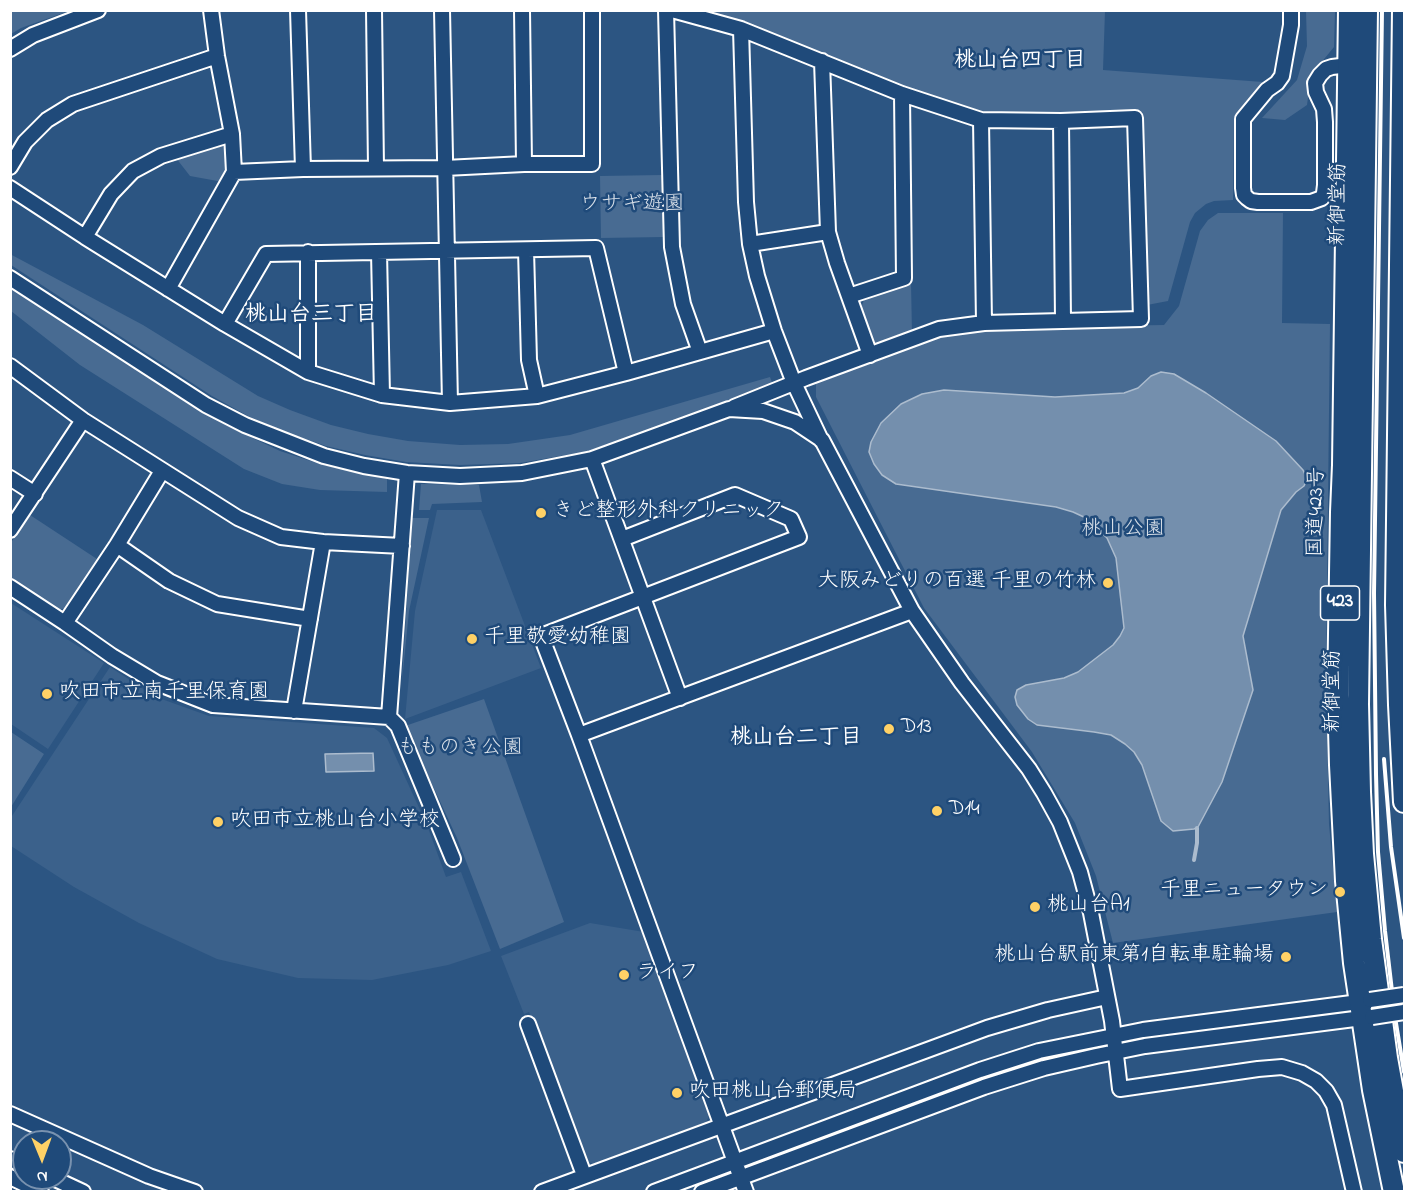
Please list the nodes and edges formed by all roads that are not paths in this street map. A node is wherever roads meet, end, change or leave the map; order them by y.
1 (98, 10) edge
2 (211, 10) edge
3 (298, 10) edge
4 (374, 10) edge
5 (442, 10) edge
6 (522, 10) edge
7 (592, 10) edge
8 (666, 10) edge
9 (672, 10) edge
10 (1291, 10) edge
11 (1350, 10) edge
12 (1367, 10) edge
13 (1403, 10) edge
14 (741, 29) junction
15 (10, 49) edge
16 (217, 56) junction
17 (822, 61) junction
18 (1349, 65) junction
19 (902, 93) junction
20 (981, 120) junction
21 (1061, 121) junction
22 (232, 135) junction
23 (1364, 162) junction
24 (1401, 162) junction
25 (524, 164) junction
26 (10, 167) edge
27 (376, 168) junction
28 (445, 168) junction
29 (303, 169) junction
30 (234, 172) junction
31 (10, 188) edge
32 (1404, 196) edge
33 (828, 232) junction
34 (85, 237) junction
35 (750, 244) junction
36 (447, 250) junction
37 (526, 250) junction
38 (308, 252) junction
39 (379, 252) junction
40 (10, 278) edge
41 (168, 289) junction
42 (849, 297) junction
43 (1344, 314) junction
44 (1063, 321) junction
45 (984, 323) junction
46 (225, 324) junction
47 (774, 332) junction
48 (700, 352) junction
49 (870, 355) junction
50 (10, 366) edge
51 (308, 372) junction
52 (626, 373) junction
53 (794, 383) junction
54 (382, 395) junction
55 (537, 396) junction
56 (450, 403) junction
57 (729, 409) junction
58 (83, 420) junction
59 (822, 440) junction
60 (592, 459) junction
61 (162, 471) junction
62 (406, 473) junction
63 (10, 478) edge
64 (35, 494) junction
65 (10, 530) edge
66 (622, 539) junction
67 (323, 542) junction
68 (117, 545) junction
69 (402, 546) junction
70 (10, 587) edge
71 (642, 597) junction
72 (912, 611) junction
73 (310, 619) junction
74 (65, 622) junction
75 (680, 698) junction
76 (294, 711) junction
77 (389, 717) junction
78 (579, 735) junction
79 (1404, 802) edge
80 (453, 859) dead end
81 (1404, 995) edge
82 (1107, 997) junction
83 (1366, 1009) junction
84 (1404, 1012) edge
85 (528, 1024) dead end
86 (1114, 1035) junction
87 (1115, 1052) junction
88 (10, 1114) edge
89 (722, 1126) junction
90 (1404, 1152) edge
91 (735, 1161) junction
92 (584, 1175) junction
93 (741, 1177) junction
94 (10, 1178) edge
95 (41, 1191) edge
96 (195, 1191) edge
97 (542, 1191) edge
98 (654, 1191) edge
99 (702, 1191) edge
100 (746, 1191) edge
101 (1354, 1191) edge
102 (1394, 1191) edge

1 - 15 street
2 - 16 street
3 - 29 street
4 - 27 street
5 - 28 street
6 - 25 street
7 - 25 street
8 - 48 street
9 - 14 street
10 - 18 street
11 - 18 highway, 国道423号 / 423
12 - 23 highway, 新御堂筋 / 423
13 - 24 highway
14 - 17 street
14 - 35 street
16 - 22 street
16 - 26 street
17 - 19 street
17 - 33 street
18 - 43 highway, 国道423号 / 423
19 - 20 street
19 - 42 street
20 - 21 street
20 - 45 street
21 - 44 street
21 - 44 street
22 - 30 street
22 - 34 street
23 - 43 highway
23 - 90 highway, 新御堂筋 / 423
24 - 32 highway
24 - 79 highway
25 - 28 street
27 - 28 street
27 - 29 street
28 - 36 street
29 - 30 street
30 - 41 street
31 - 34 street
33 - 35 street
33 - 42 street
34 - 41 street
35 - 47 street
36 - 37 street
36 - 39 street
36 - 56 street
37 - 52 street
37 - 55 street
38 - 39 street
38 - 46 street
38 - 51 street
39 - 54 street
40 - 62 street
41 - 46 street
42 - 49 street
43 - 83 highway, 国道423号 / 423
44 - 45 street
45 - 49 street
46 - 51 street
47 - 48 street
47 - 53 street
48 - 52 street
49 - 53 street
50 - 58 street
51 - 54 street
52 - 55 street
53 - 57 street
53 - 59 street
54 - 56 street
55 - 56 street
57 - 59 street
57 - 60 street
58 - 61 street
58 - 64 street
59 - 72 street
60 - 62 street
60 - 66 street
61 - 67 street
61 - 68 street
62 - 69 street
63 - 64 street
64 - 65 street
66 - 71 street
66 - 71 street
67 - 69 street
67 - 73 street
68 - 73 street
68 - 74 street
69 - 77 street
70 - 74 street
71 - 75 street
71 - 78 street
72 - 75 street
72 - 82 street
73 - 76 street
74 - 76 street
75 - 78 street
76 - 77 street
77 - 80 street
78 - 89 street
81 - 83 street, bridge
82 - 86 street
82 - 89 street
83 - 84 street, bridge
83 - 86 street
83 - 87 street
83 - 102 highway, 国道423号 / 423
85 - 92 street
86 - 87 street
86 - 91 street
87 - 93 street
87 - 101 street
88 - 96 street
89 - 91 street
89 - 92 street
91 - 93 street
91 - 98 street
92 - 97 street
93 - 99 street
93 - 100 street
94 - 95 street

